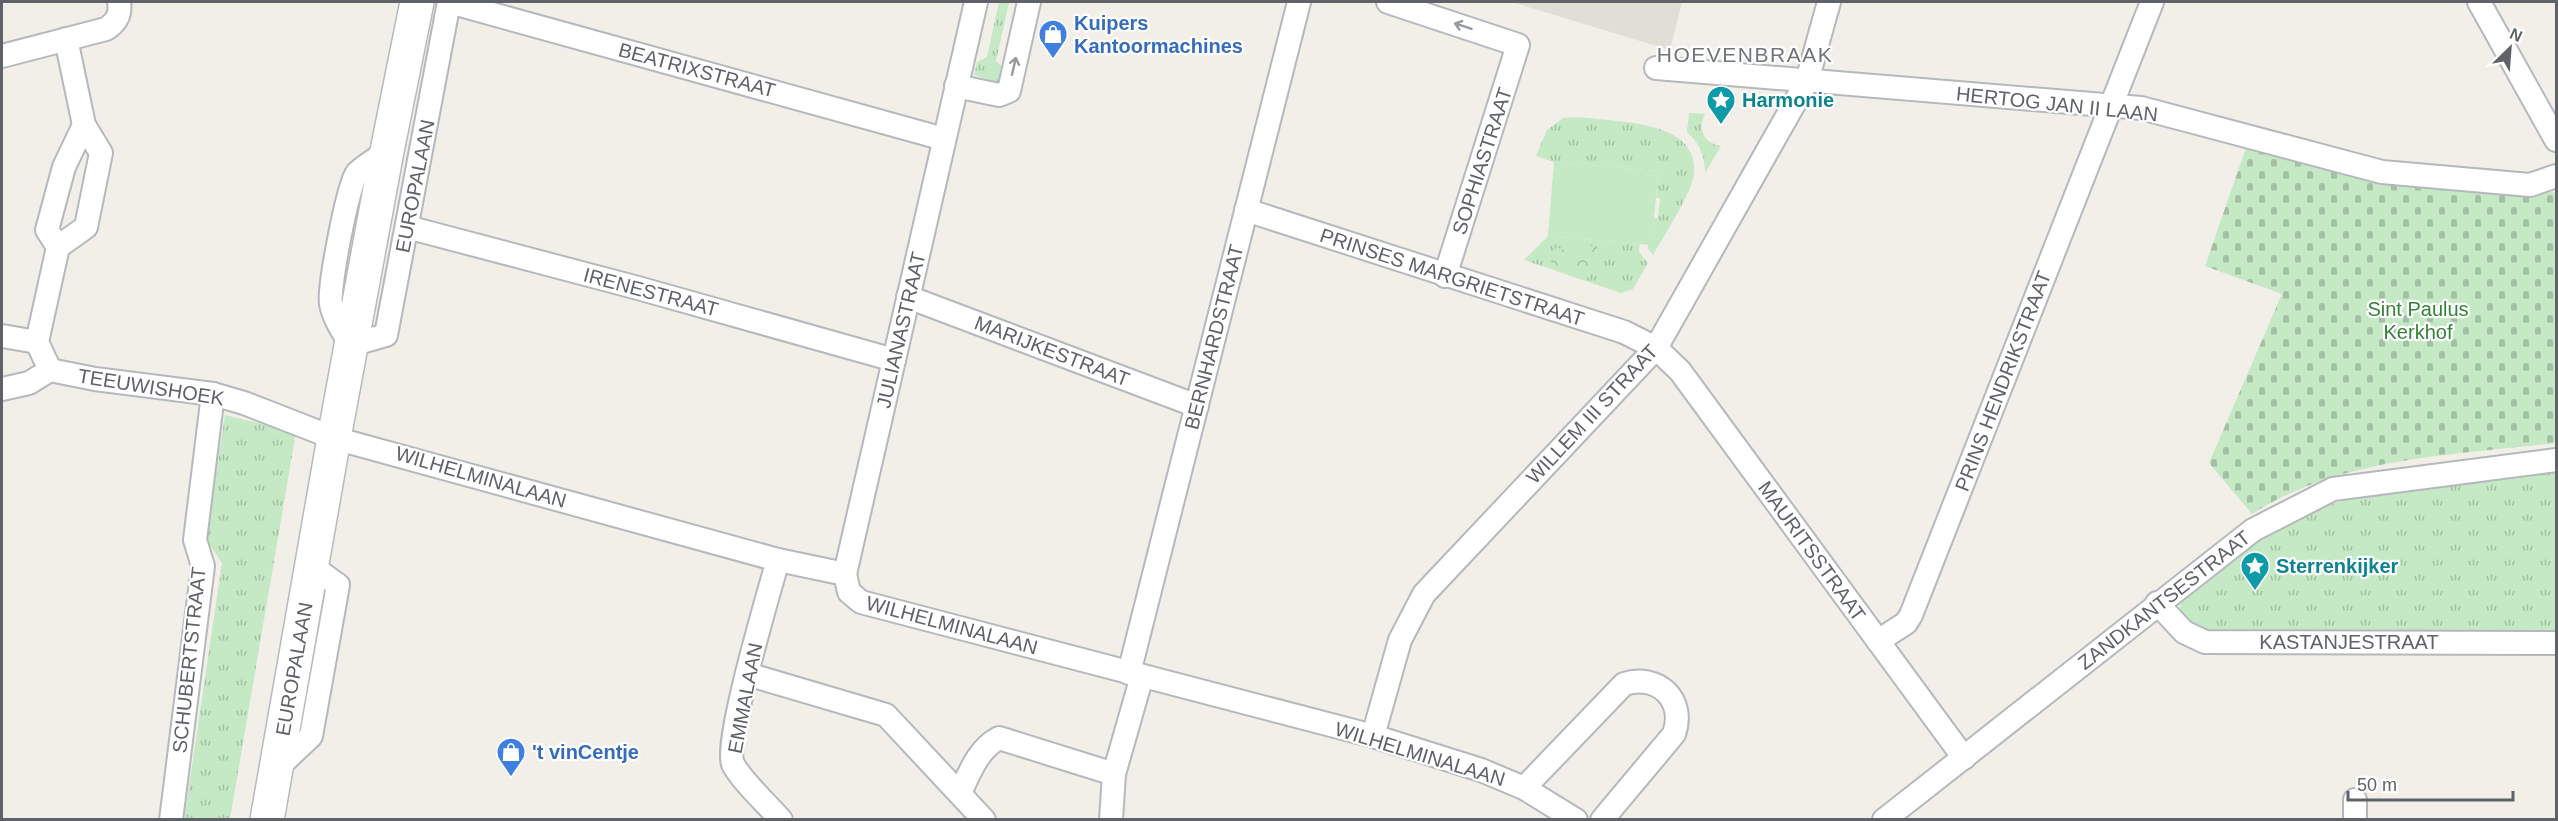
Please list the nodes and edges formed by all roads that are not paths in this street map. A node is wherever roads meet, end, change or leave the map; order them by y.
1 (119, 2) edge
2 (439, 2) edge
3 (976, 2) edge
4 (1029, 2) edge
5 (1299, 2) edge
6 (1388, 2) edge
7 (1829, 2) edge
8 (2152, 2) edge
9 (2479, 2) edge
10 (66, 39) junction
11 (2, 56) edge
12 (1656, 68) dead end
13 (1807, 81) junction
14 (956, 86) junction
15 (2111, 106) junction
16 (84, 125) junction
17 (944, 139) junction
18 (2556, 140) edge
19 (2556, 177) edge
20 (1246, 210) junction
21 (407, 227) junction
22 (58, 247) junction
23 (1445, 276) junction
24 (908, 297) junction
25 (2, 336) edge
26 (37, 342) junction
27 (351, 345) junction
28 (1656, 348) junction
29 (894, 360) junction
30 (50, 370) junction
31 (2, 389) edge
32 (213, 394) junction
33 (1197, 406) junction
34 (334, 438) junction
35 (2556, 460) edge
36 (778, 560) junction
37 (845, 574) junction
38 (2157, 603) junction
39 (1878, 641) junction
40 (2556, 643) edge
41 (747, 674) junction
42 (1136, 675) junction
43 (1373, 736) junction
44 (1964, 758) junction
45 (1114, 774) junction
46 (1524, 788) junction
47 (960, 793) junction
48 (171, 819) edge
49 (267, 819) edge
50 (781, 819) edge
51 (984, 819) edge
52 (1111, 819) edge
53 (1576, 819) edge
54 (1602, 819) edge
55 (1884, 819) edge

1 - 10 street
2 - 17 street, BEATRIXSTRAAT
2 - 21 street, EUROPALAAN
2 - 27 main road, EUROPALAAN
3 - 14 street, JULIANASTRAAT
14 -> 4 street
5 - 20 street, BERNHARDSTRAAT
23 -> 6 street, SOPHIASTRAAT
7 - 13 street, WILLEM III STRAAT
8 - 15 street, PRINS HENDRIKSTRAAT
9 - 18 street
10 - 11 street
10 - 16 street
12 - 13 street, HERTOG JAN II LAAN
13 - 15 street, HERTOG JAN II LAAN
13 - 28 street, WILLEM III STRAAT
14 - 17 street, JULIANASTRAAT
15 - 19 street, HERTOG JAN II LAAN
15 - 39 street, PRINS HENDRIKSTRAAT
16 - 22 street
16 - 22 street
17 - 24 street, JULIANASTRAAT
20 - 23 street, PRINSES MARGRIETSTRAAT
20 - 33 street, BERNHARDSTRAAT
21 - 27 street, EUROPALAAN
21 - 29 street, IRENESTRAAT
22 - 26 street
23 - 28 street, PRINSES MARGRIETSTRAAT
24 - 29 street, JULIANASTRAAT
24 - 33 street, MARIJKESTRAAT
25 - 26 street
26 - 30 street
27 - 34 main road, EUROPALAAN
28 - 39 street, MAURITSSTRAAT
28 - 43 street, WILLEM III STRAAT
29 - 37 street, JULIANASTRAAT
30 - 31 street, TEEUWISHOEK
30 - 32 street, TEEUWISHOEK
32 - 34 street, TEEUWISHOEK
32 - 48 street, SCHUBERTSTRAAT
33 - 42 street, BERNHARDSTRAAT
34 - 36 street, WILHELMINALAAN
34 - 49 main road, EUROPALAAN
35 - 38 street, ZANDKANTSESTRAAT
36 - 37 street, WILHELMINALAAN
36 - 41 street, EMMALAAN
37 - 42 street, WILHELMINALAAN
38 - 40 street, KASTANJESTRAAT
38 - 44 street, ZANDKANTSESTRAAT
39 - 44 street, MAURITSSTRAAT
41 - 47 street
41 - 50 street, EMMALAAN
42 - 43 street, WILHELMINALAAN
42 - 45 street, BERNHARDSTRAAT
43 - 46 street, WILHELMINALAAN
44 - 55 street, ZANDKANTSESTRAAT
45 - 47 street
45 - 52 street, BERNHARDSTRAAT
46 - 53 street, WILHELMINALAAN
46 - 54 street
47 - 51 street

